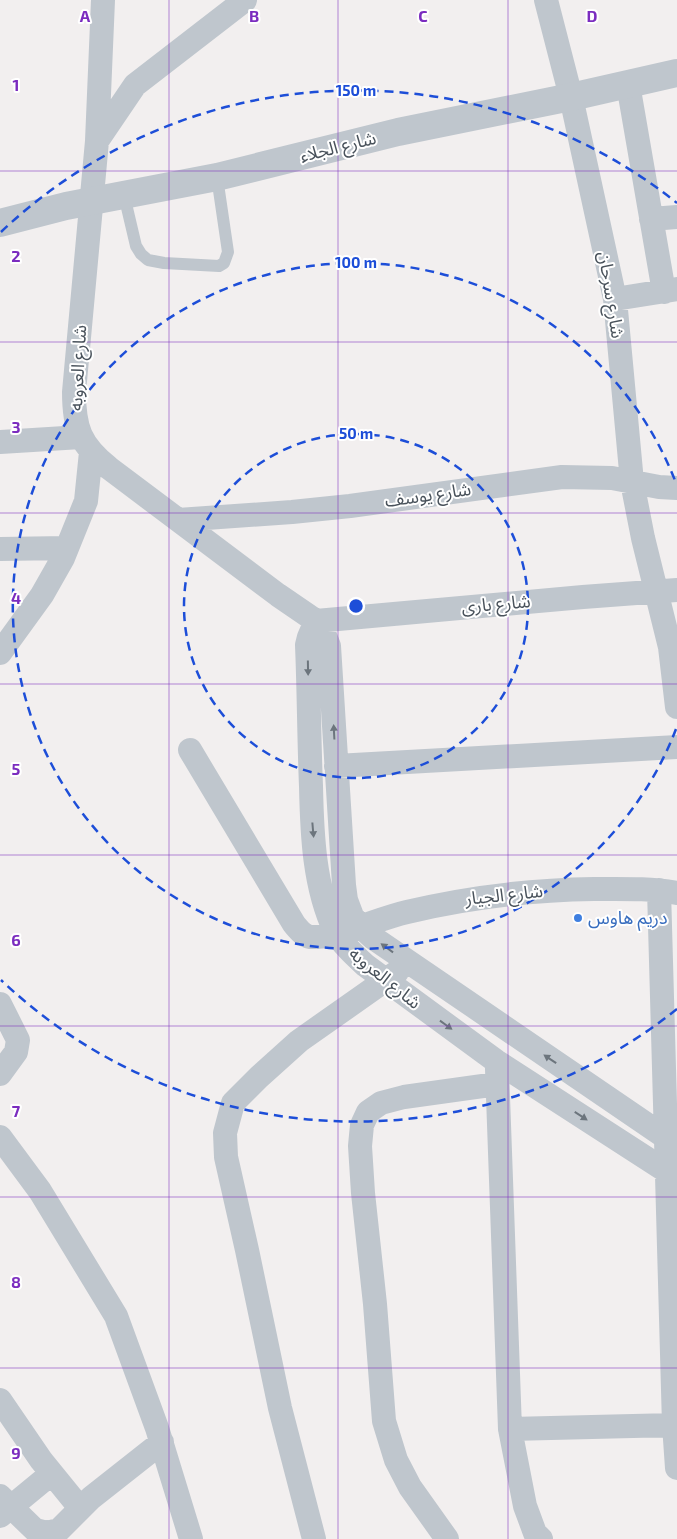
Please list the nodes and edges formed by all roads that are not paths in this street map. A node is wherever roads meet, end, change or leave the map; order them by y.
1 (104, 0) edge
2 (245, 0) edge
3 (546, 0) edge
4 (677, 73) edge
5 (628, 84) junction
6 (571, 98) junction
7 (97, 141) junction
8 (217, 177) junction
9 (124, 195) junction
10 (92, 201) junction
11 (677, 217) edge
12 (651, 219) junction
13 (0, 223) edge
14 (670, 291) edge
15 (616, 300) junction
16 (0, 442) edge
17 (86, 444) junction
18 (632, 482) junction
19 (677, 488) edge
20 (178, 520) junction
21 (67, 548) junction
22 (0, 549) edge
23 (667, 591) edge
24 (316, 621) junction
25 (0, 653) edge
26 (677, 707) edge
27 (677, 747) edge
28 (190, 750) dead end
29 (336, 766) junction
30 (668, 892) edge
31 (360, 926) junction
32 (336, 933) junction
33 (408, 963) junction
34 (386, 981) junction
35 (0, 1004) edge
36 (495, 1022) junction
37 (497, 1072) junction
38 (0, 1074) edge
39 (0, 1137) edge
40 (671, 1142) edge
41 (672, 1175) edge
42 (0, 1400) edge
43 (674, 1425) junction
44 (510, 1429) junction
45 (162, 1442) junction
46 (677, 1468) edge
47 (51, 1474) junction
48 (4, 1506) edge
49 (80, 1508) junction
50 (191, 1539) edge
51 (314, 1539) edge
52 (447, 1539) edge
53 (542, 1539) edge

1 - 7 street, شارع العروبه
2 - 7 street
3 - 6 street, شارع سرحان
4 - 5 street, شارع الجلاء
5 - 6 street, شارع الجلاء
5 - 12 street
6 - 8 street, شارع الجلاء
6 - 15 street, شارع سرحان
7 - 10 street, شارع العروبه
8 - 9 street, شارع الجلاء
8 - 9 lane
9 - 10 street, شارع الجلاء
10 - 13 street, شارع الجلاء
10 - 17 street, شارع العروبه
11 - 12 street
12 - 14 street
14 - 15 street
15 - 18 street, شارع سرحان
16 - 17 street
17 - 20 street, شارع العروبه
17 - 21 street
18 - 19 street, شارع يوسف
18 - 20 street, شارع يوسف
18 - 23 street, شارع سرحان
20 - 24 street, شارع العروبه
21 - 22 street
21 - 25 street
23 - 24 street, شارع بارى
23 - 26 street, شارع سرحان
29 -> 24 street, شارع العروبه
24 -> 32 street, شارع العروبه
27 - 29 street
28 - 32 street, شارع الجيار
29 - 31 street, شارع العروبه
30 - 31 street, شارع الجيار
30 - 40 street
31 - 32 street, شارع الجيار
33 -> 31 street, شارع العروبه
32 - 34 street, شارع العروبه
33 - 34 street
33 - 36 street, شارع العروبه
34 -> 37 street, شارع العروبه
34 - 51 street
35 - 38 street
36 - 37 street
40 -> 36 street, شارع العروبه
37 -> 41 street, شارع العروبه
37 - 44 street
37 - 52 street
39 - 45 street
40 - 41 street
41 - 43 street
42 - 47 street
43 - 44 street
43 - 46 street
44 - 53 street
45 - 49 street
45 - 50 street
47 - 48 street
47 - 49 street
48 - 49 street

